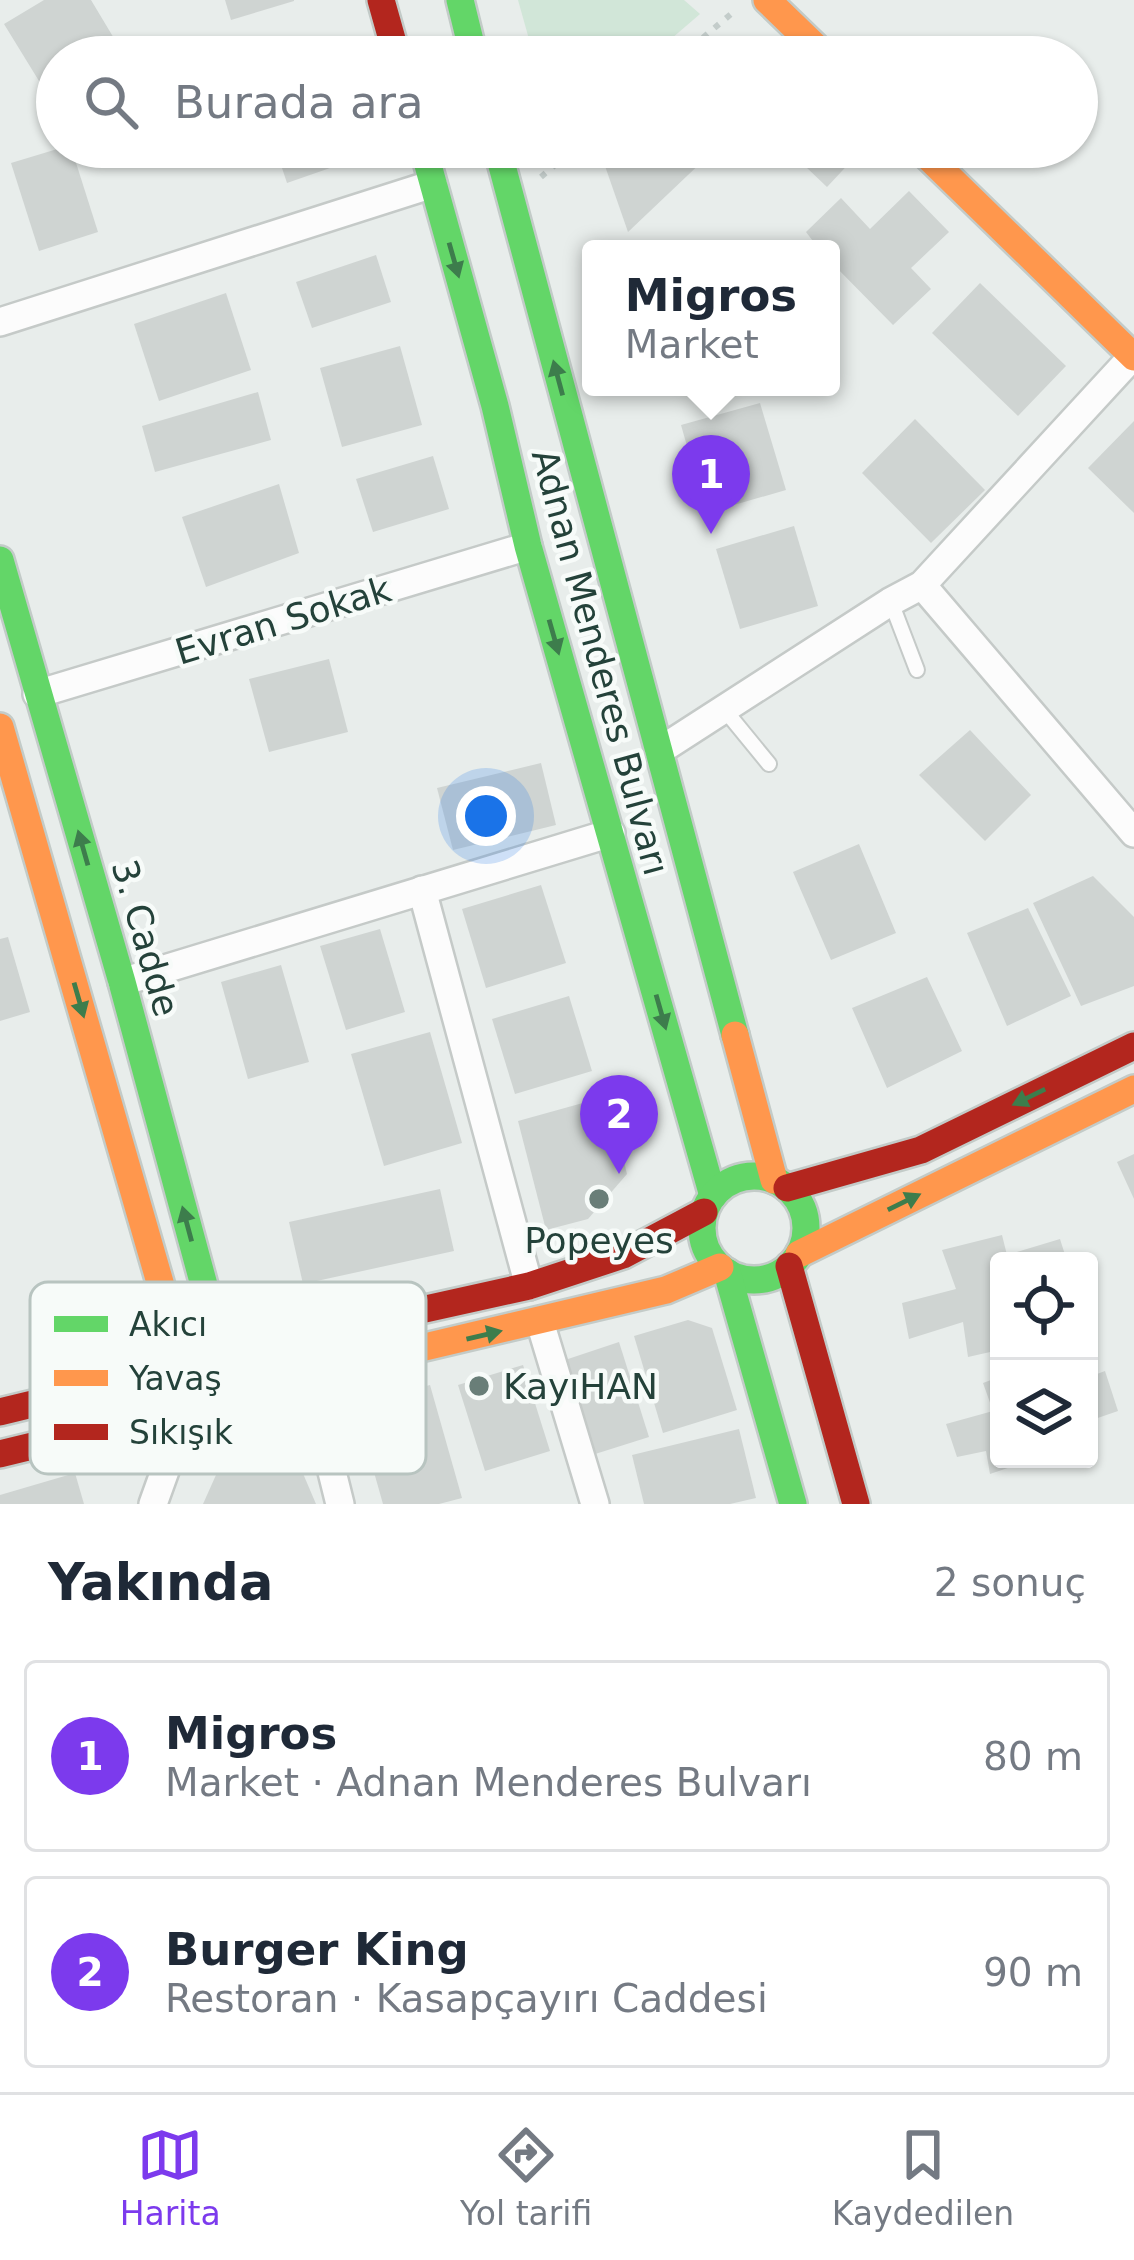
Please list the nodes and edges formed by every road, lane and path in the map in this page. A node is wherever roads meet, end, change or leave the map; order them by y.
1 (381, 0) edge
2 (460, 0) edge
3 (747, 0) edge
4 (767, 0) edge
5 (391, 36) edge
6 (469, 36) edge
7 (705, 36) edge
8 (804, 36) edge
9 (429, 168) edge
10 (503, 168) edge
11 (940, 168) edge
12 (433, 184) junction
13 (0, 322) edge
14 (1134, 356) edge
15 (528, 547) junction
16 (0, 560) edge
17 (922, 585) junction
18 (890, 602) junction
19 (917, 670) dead end
20 (38, 694) junction
21 (724, 709) junction
22 (0, 727) edge
23 (659, 751) junction
24 (769, 764) dead end
25 (610, 833) junction
26 (1134, 833) edge
27 (422, 890) junction
28 (122, 982) junction
29 (1134, 1046) edge
30 (1134, 1089) edge
31 (781, 1184) junction
32 (709, 1204) junction
33 (794, 1260) junction
34 (723, 1270) junction
35 (160, 1282) edge
36 (209, 1282) edge
37 (529, 1286) junction
38 (426, 1306) edge
39 (540, 1322) junction
40 (426, 1348) edge
41 (30, 1405) edge
42 (0, 1412) edge
43 (30, 1448) edge
44 (0, 1454) edge
45 (159, 1474) edge
46 (333, 1474) edge
47 (153, 1504) edge
48 (340, 1504) edge
49 (595, 1504) edge
50 (793, 1504) edge
51 (856, 1504) edge

1 - 5 main road
2 - 6 main road
3 - 7 path
4 - 8 main road
9 - 12 main road, Adnan Menderes Bulvarı
23 -> 10 main road, Adnan Menderes Bulvarı
11 - 14 main road
12 - 13 street
12 -> 15 main road, Adnan Menderes Bulvarı
14 - 17 street
15 - 20 street, Evran Sokak
15 -> 25 main road, Adnan Menderes Bulvarı
16 - 20 main road, 3. Cadde
17 - 18 street
17 - 26 street
18 - 19 lane
18 - 21 street
28 -> 20 main road, 3. Cadde
21 - 23 street
21 - 24 lane
22 -> 35 main road
23 - 31 main road, Adnan Menderes Bulvarı
25 - 27 street
25 -> 32 main road, Adnan Menderes Bulvarı
27 - 28 street
27 - 37 street
36 -> 28 main road, 3. Cadde
29 -> 31 main road
33 -> 30 main road
31 - 32 main road
31 - 33 main road
32 - 34 main road
32 - 37 main road
33 - 34 main road
33 - 51 main road
34 - 39 main road
34 - 50 main road
37 - 38 main road
40 -> 39 main road
39 - 49 street
41 - 42 main road
43 - 44 main road
45 - 47 street
46 - 48 street

